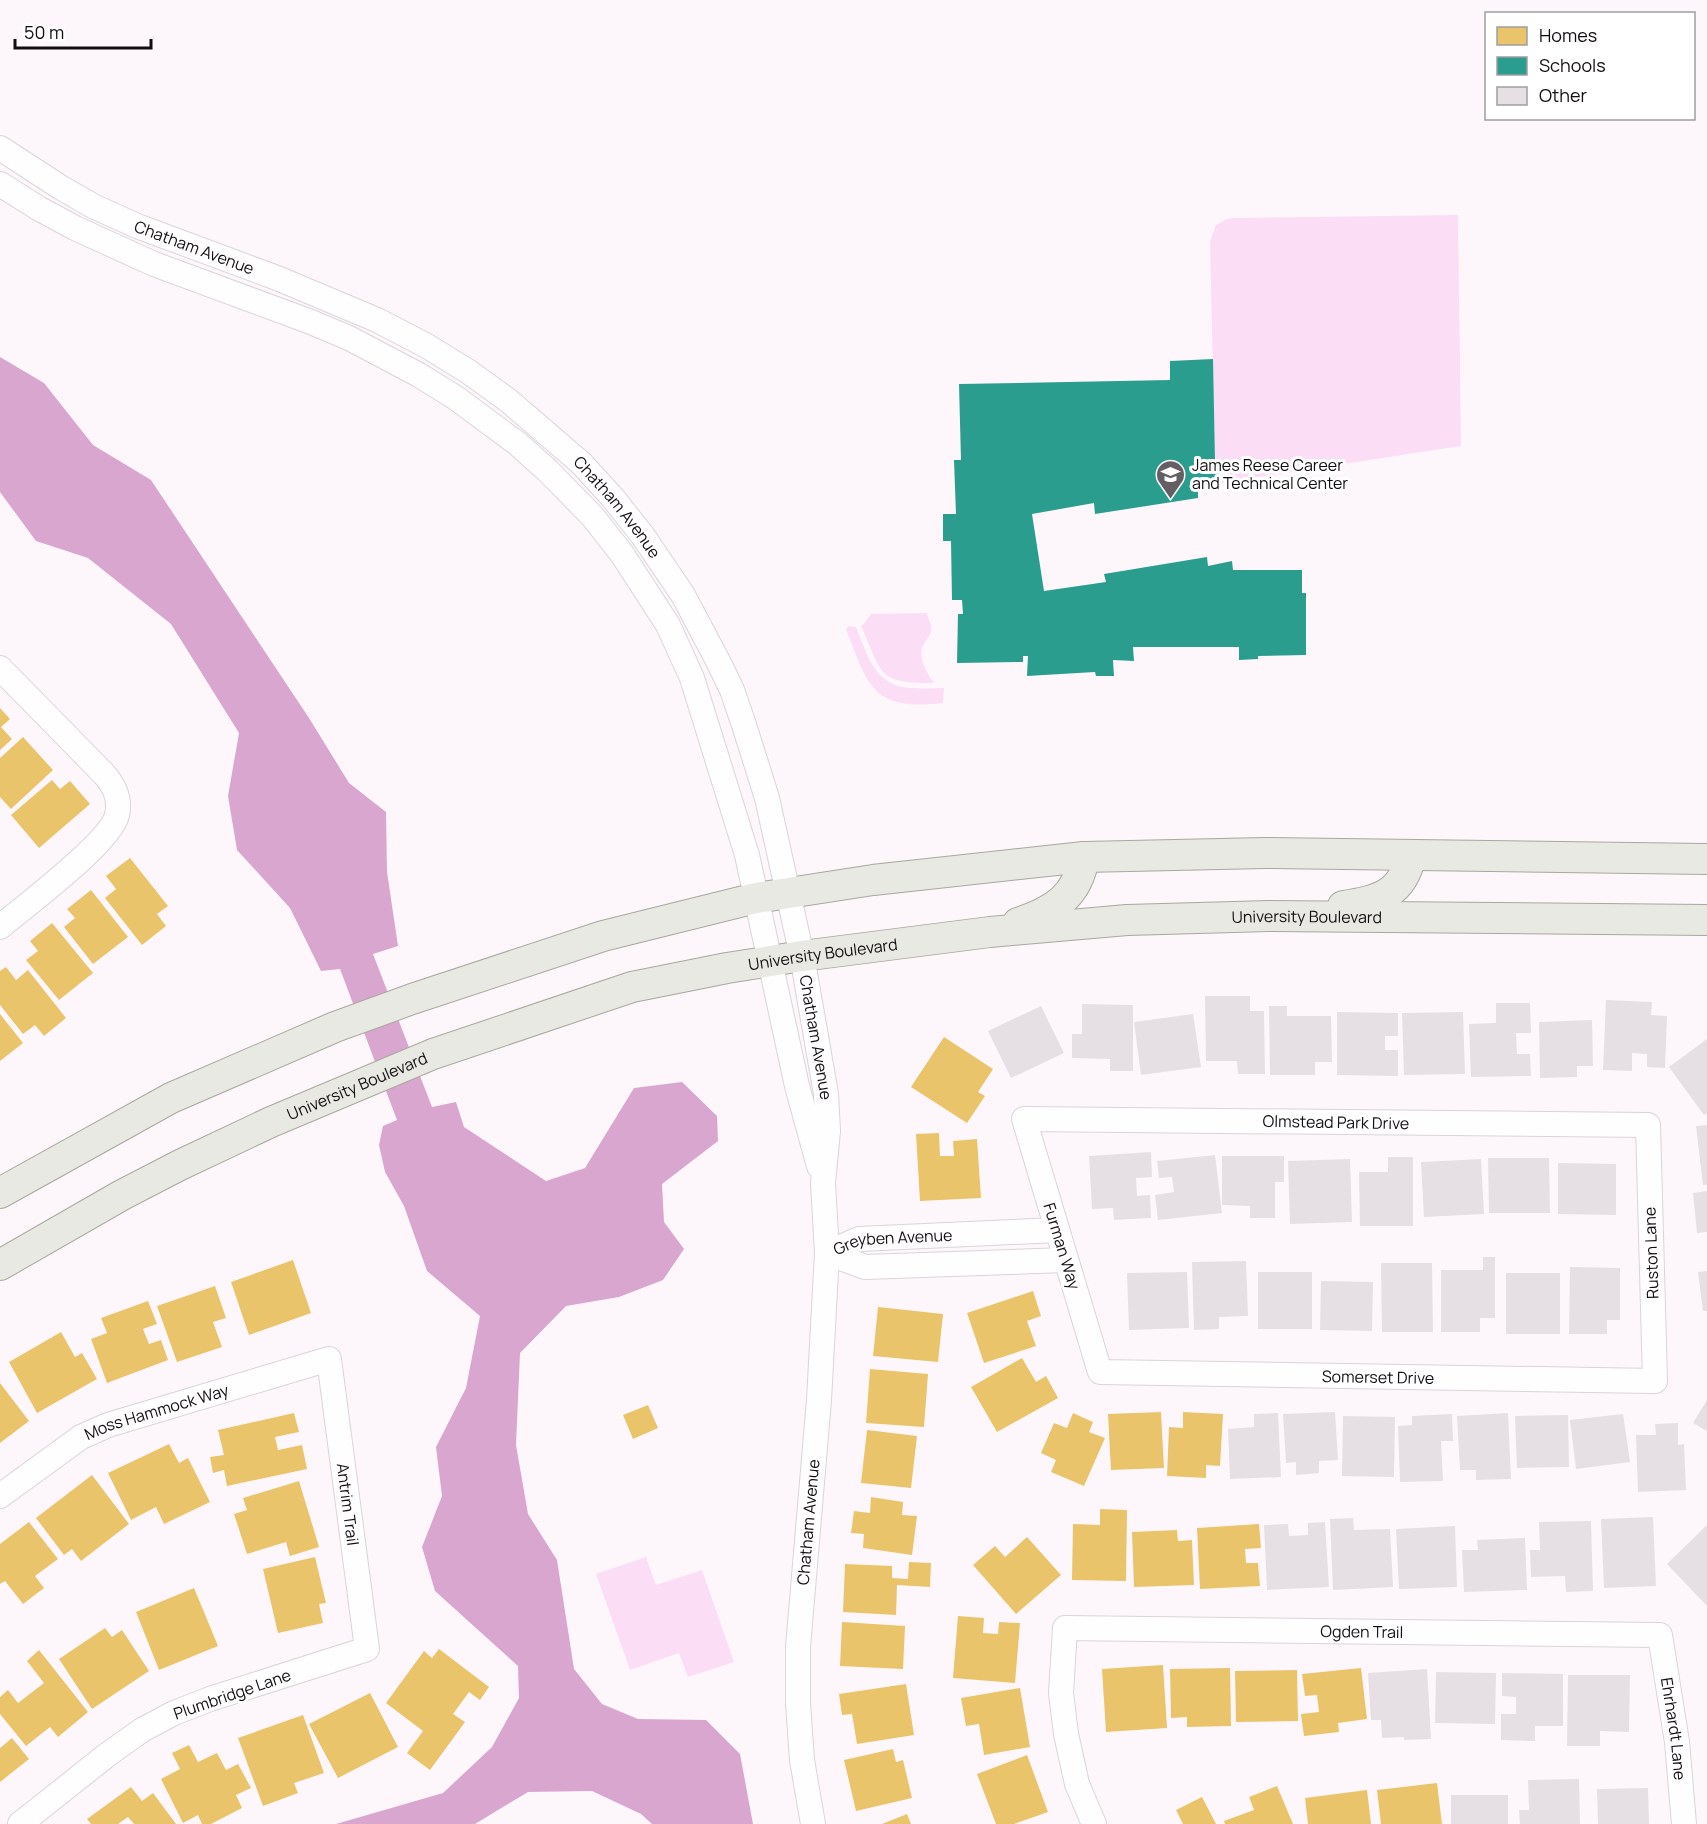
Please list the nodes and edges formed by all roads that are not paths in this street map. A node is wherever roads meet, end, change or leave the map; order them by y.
1 (0, 148) edge
2 (0, 184) edge
3 (613, 498) junction
4 (593, 517) junction
5 (0, 668) edge
6 (1411, 855) junction
7 (1084, 857) junction
8 (1707, 859) edge
9 (788, 892) junction
10 (756, 898) junction
11 (1269, 916) junction
12 (1707, 920) edge
13 (0, 927) edge
14 (990, 932) junction
15 (802, 956) junction
16 (769, 962) junction
17 (1024, 1119) joint
18 (1648, 1125) joint
19 (823, 1183) junction
20 (0, 1193) edge
21 (1057, 1230) junction
22 (827, 1253) junction
23 (1066, 1260) junction
24 (0, 1265) edge
25 (329, 1359) joint
26 (1100, 1372) joint
27 (1655, 1381) joint
28 (0, 1497) edge
29 (1659, 1635) joint
30 (368, 1649) joint
31 (20, 1824) edge
32 (813, 1824) edge
33 (1094, 1824) edge
34 (1684, 1824) edge

1 - 3 street, Chatham Avenue
2 - 4 street, Chatham Avenue
3 - 4 street
3 - 9 street, Chatham Avenue
4 - 10 street, Chatham Avenue
5 - 13 street
6 - 7 main road
6 - 8 main road
6 - 11 main road
7 - 9 main road
7 - 14 main road
9 - 10 main road
9 - 15 street, Chatham Avenue
10 - 16 street, Chatham Avenue
10 - 20 main road
11 - 12 main road, University Boulevard
11 - 14 main road, University Boulevard
14 - 15 main road, University Boulevard
15 - 16 main road, University Boulevard
15 - 19 street, Chatham Avenue
16 - 19 street, Chatham Avenue
16 - 24 main road, University Boulevard
17 - 18 street, Olmstead Park Drive
17 - 21 street, Furman Way
18 - 27 street, Ruston Lane
19 - 22 street, Chatham Avenue
21 - 22 street, Greyben Avenue
21 - 23 street, Furman Way
22 - 23 street, Greyben Avenue
22 - 32 street, Chatham Avenue
23 - 26 street, Furman Way
25 - 28 street, Moss Hammock Way
25 - 30 street, Antrim Trail
26 - 27 street, Somerset Drive
29 - 33 street, Ogden Trail
29 - 34 street, Ehrhardt Lane
30 - 31 street, Plumbridge Lane

